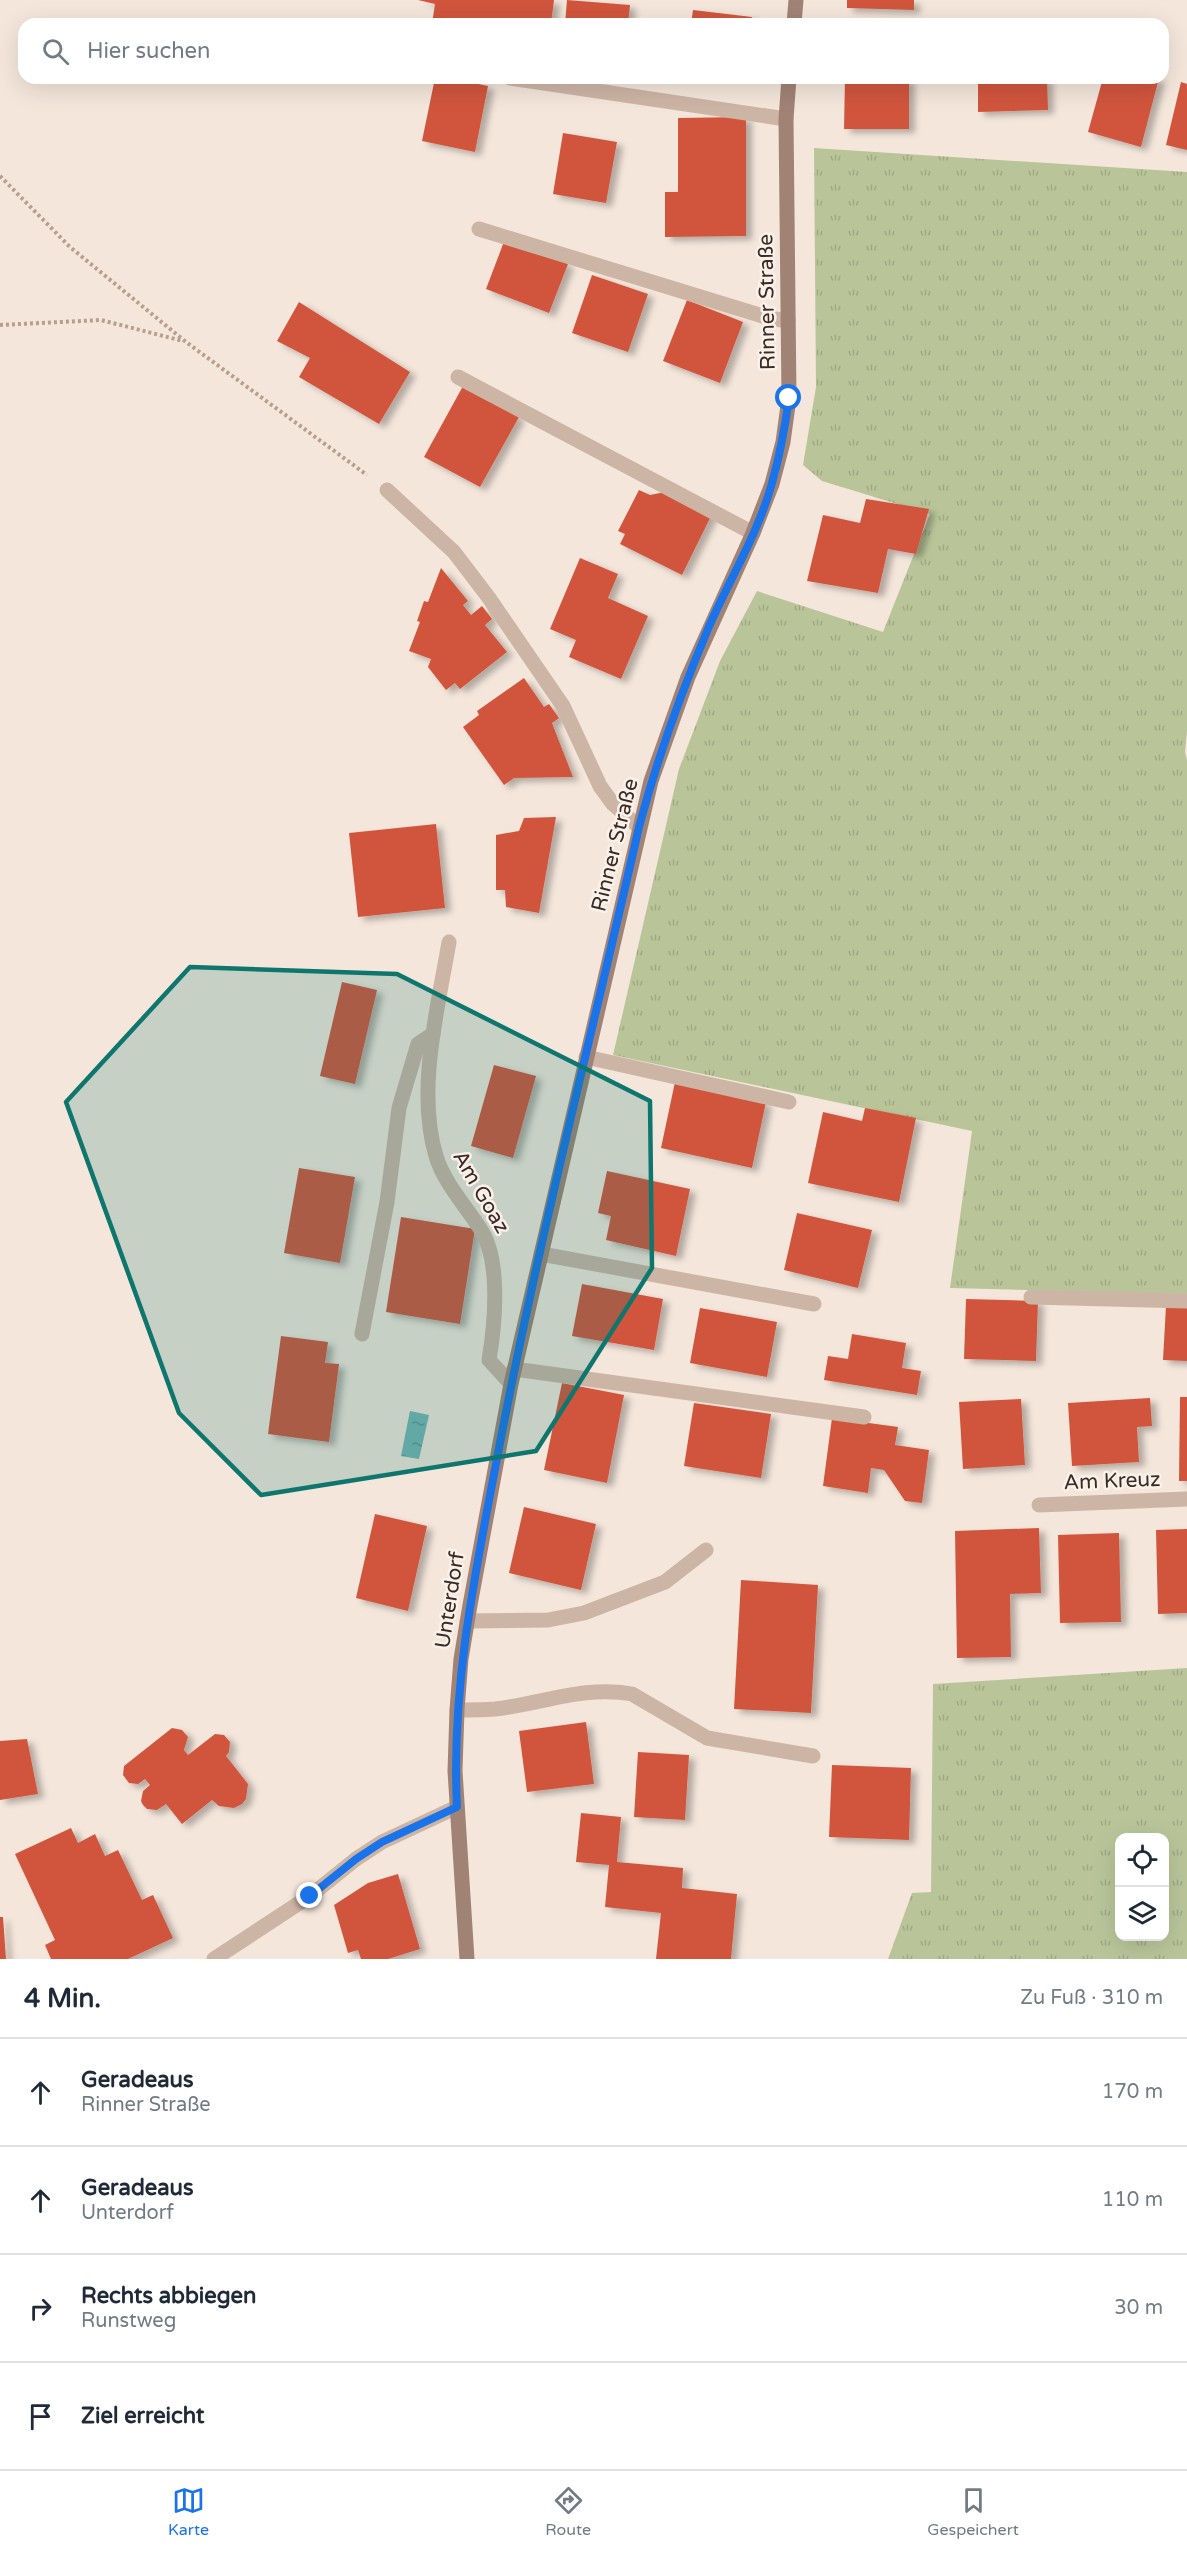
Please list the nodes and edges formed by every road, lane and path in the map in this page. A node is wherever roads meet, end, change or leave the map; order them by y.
1 (796, 0) edge
2 (794, 18) edge
3 (551, 84) edge
4 (789, 84) edge
5 (786, 118) junction
6 (0, 176) edge
7 (479, 229) dead end
8 (788, 321) junction
9 (0, 325) edge
10 (186, 342) junction
11 (458, 377) dead end
12 (387, 490) joint
13 (753, 533) junction
14 (639, 827) junction
15 (449, 942) dead end
16 (433, 1034) junction
17 (586, 1057) junction
18 (789, 1102) dead end
19 (541, 1254) junction
20 (1031, 1297) dead end
21 (1187, 1301) edge
22 (814, 1304) dead end
23 (362, 1334) dead end
24 (512, 1376) junction
25 (864, 1417) dead end
26 (1187, 1499) edge
27 (1039, 1505) dead end
28 (706, 1550) dead end
29 (467, 1621) junction
30 (457, 1710) junction
31 (813, 1756) dead end
32 (457, 1807) junction
33 (214, 1959) edge
34 (467, 1959) edge

1 - 2 main road
3 - 5 street
4 - 5 main road, Rinner Straße
5 - 8 main road, Rinner Straße
6 - 10 path
7 - 8 street
8 - 13 main road, Rinner Straße
9 - 10 path
10 - 12 path
11 - 13 street
12 - 14 street
13 - 14 main road, Rinner Straße
14 - 17 main road, Rinner Straße
15 - 16 street, Am Goaz
16 - 23 street
16 - 24 street, Am Goaz
17 - 18 street
17 - 19 main road, Rinner Straße
19 - 22 street
19 - 24 main road, Unterdorf
20 - 21 street
24 - 25 street
24 - 29 main road, Unterdorf
26 - 27 street, Am Kreuz
28 - 29 street
29 - 30 main road, Unterdorf
30 - 31 street
30 - 32 main road, Unterdorf
32 - 33 street
32 - 34 main road, Unterdorf

